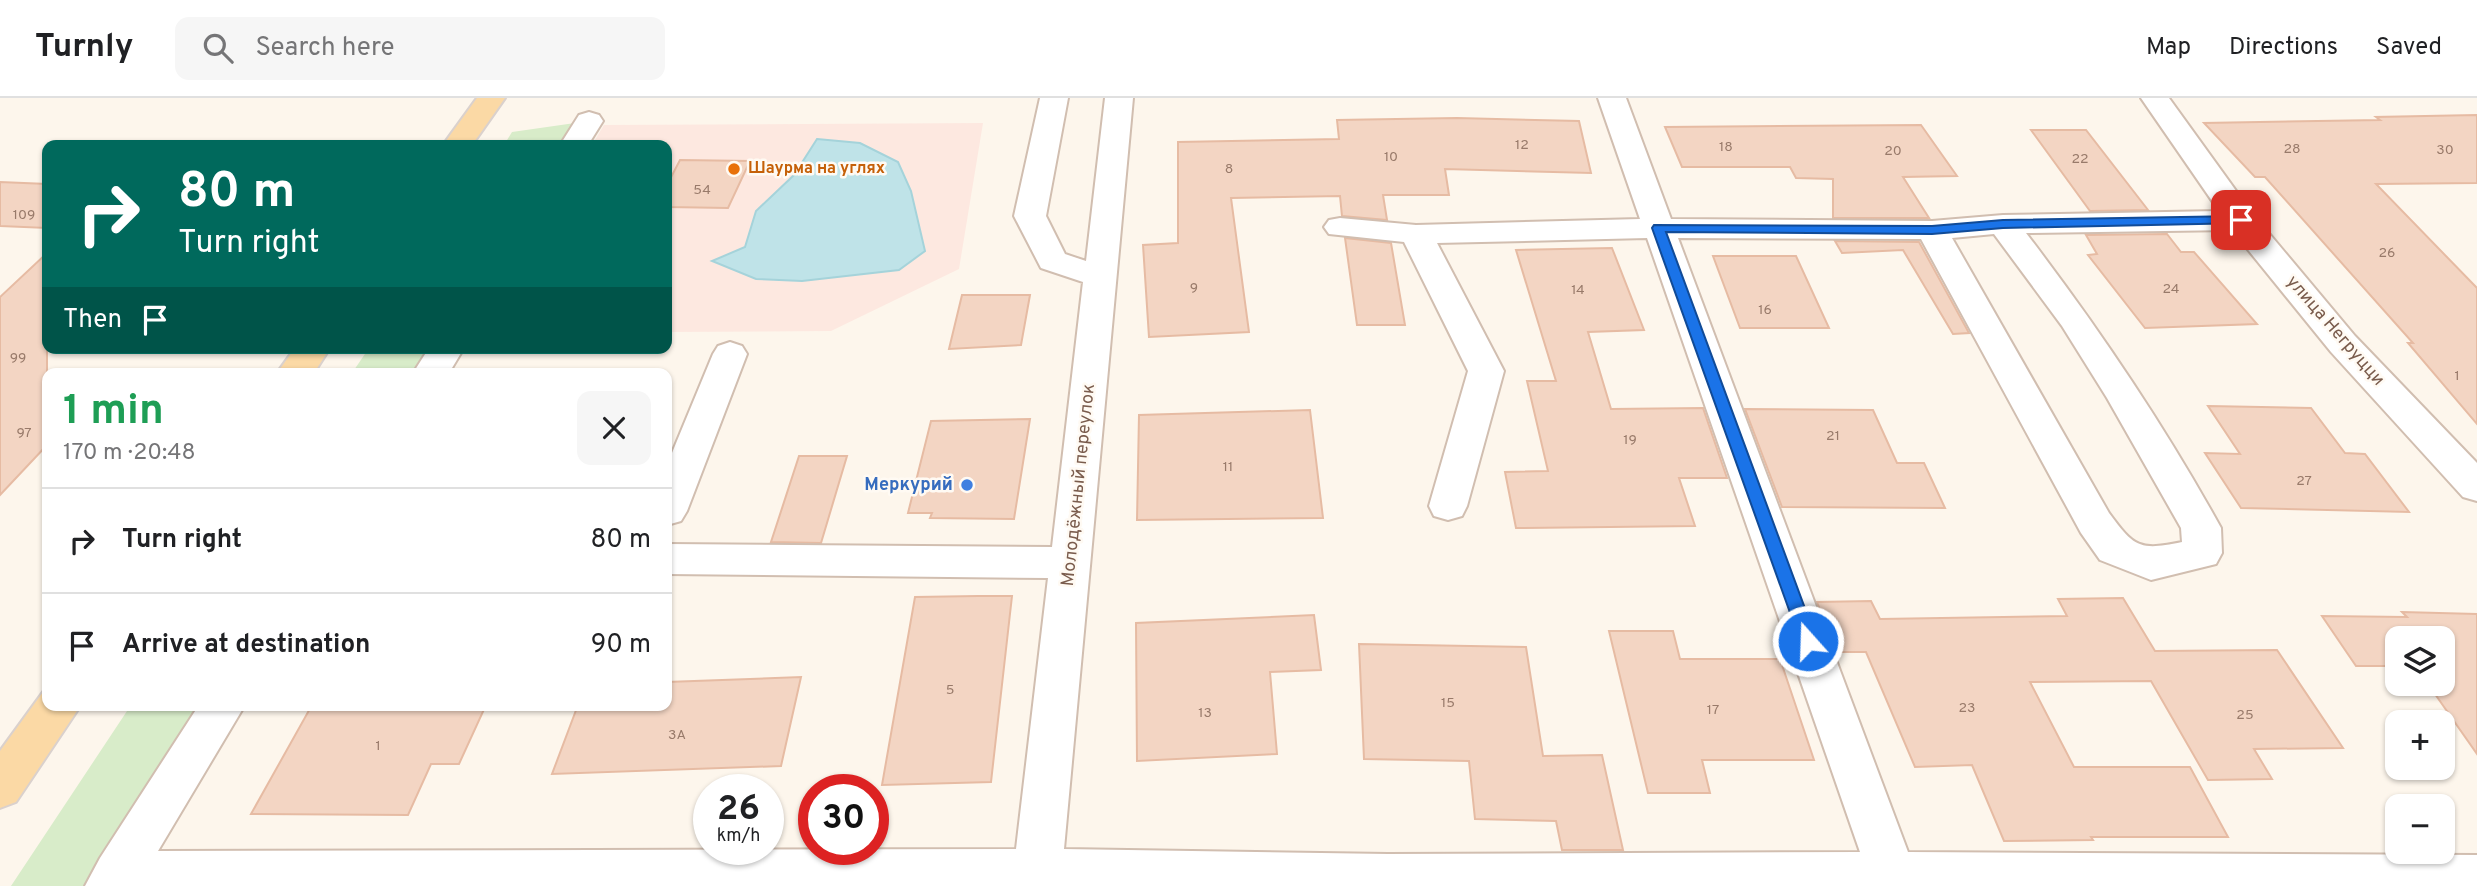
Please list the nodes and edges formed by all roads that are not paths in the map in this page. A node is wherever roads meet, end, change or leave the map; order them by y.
1 (491, 98) edge
2 (1054, 98) edge
3 (1119, 98) edge
4 (1612, 98) edge
5 (2155, 98) edge
6 (589, 121) dead end
7 (461, 140) edge
8 (577, 140) edge
9 (2241, 220) junction
10 (2003, 224) junction
11 (1340, 227) dead end
12 (1658, 228) junction
13 (1932, 230) junction
14 (1416, 234) junction
15 (1100, 276) junction
16 (730, 354) dead end
17 (2473, 478) edge
18 (672, 499) edge
19 (1448, 506) dead end
20 (672, 559) edge
21 (1071, 563) junction
22 (55, 711) edge
23 (219, 711) edge
24 (0, 788) edge
25 (1038, 871) junction
26 (1892, 874) junction
27 (2477, 878) edge
28 (114, 880) edge
29 (1388, 882) edge

1 - 7 main road
2 - 15 street
3 - 15 street, Молодёжный переулок
4 - 12 street
5 - 9 street, улица Негруцци
6 - 8 street
9 - 10 street
9 - 17 street, улица Негруцци
10 - 13 street
10 - 13 street
11 - 14 street
12 - 13 street
12 - 14 street
12 - 26 street
14 - 19 street
15 - 21 street, Молодёжный переулок
16 - 18 street
20 - 21 street
21 - 25 street, Молодёжный переулок
22 - 24 main road
23 - 28 street
25 - 28 street
25 - 29 street
26 - 27 street
26 - 29 street

